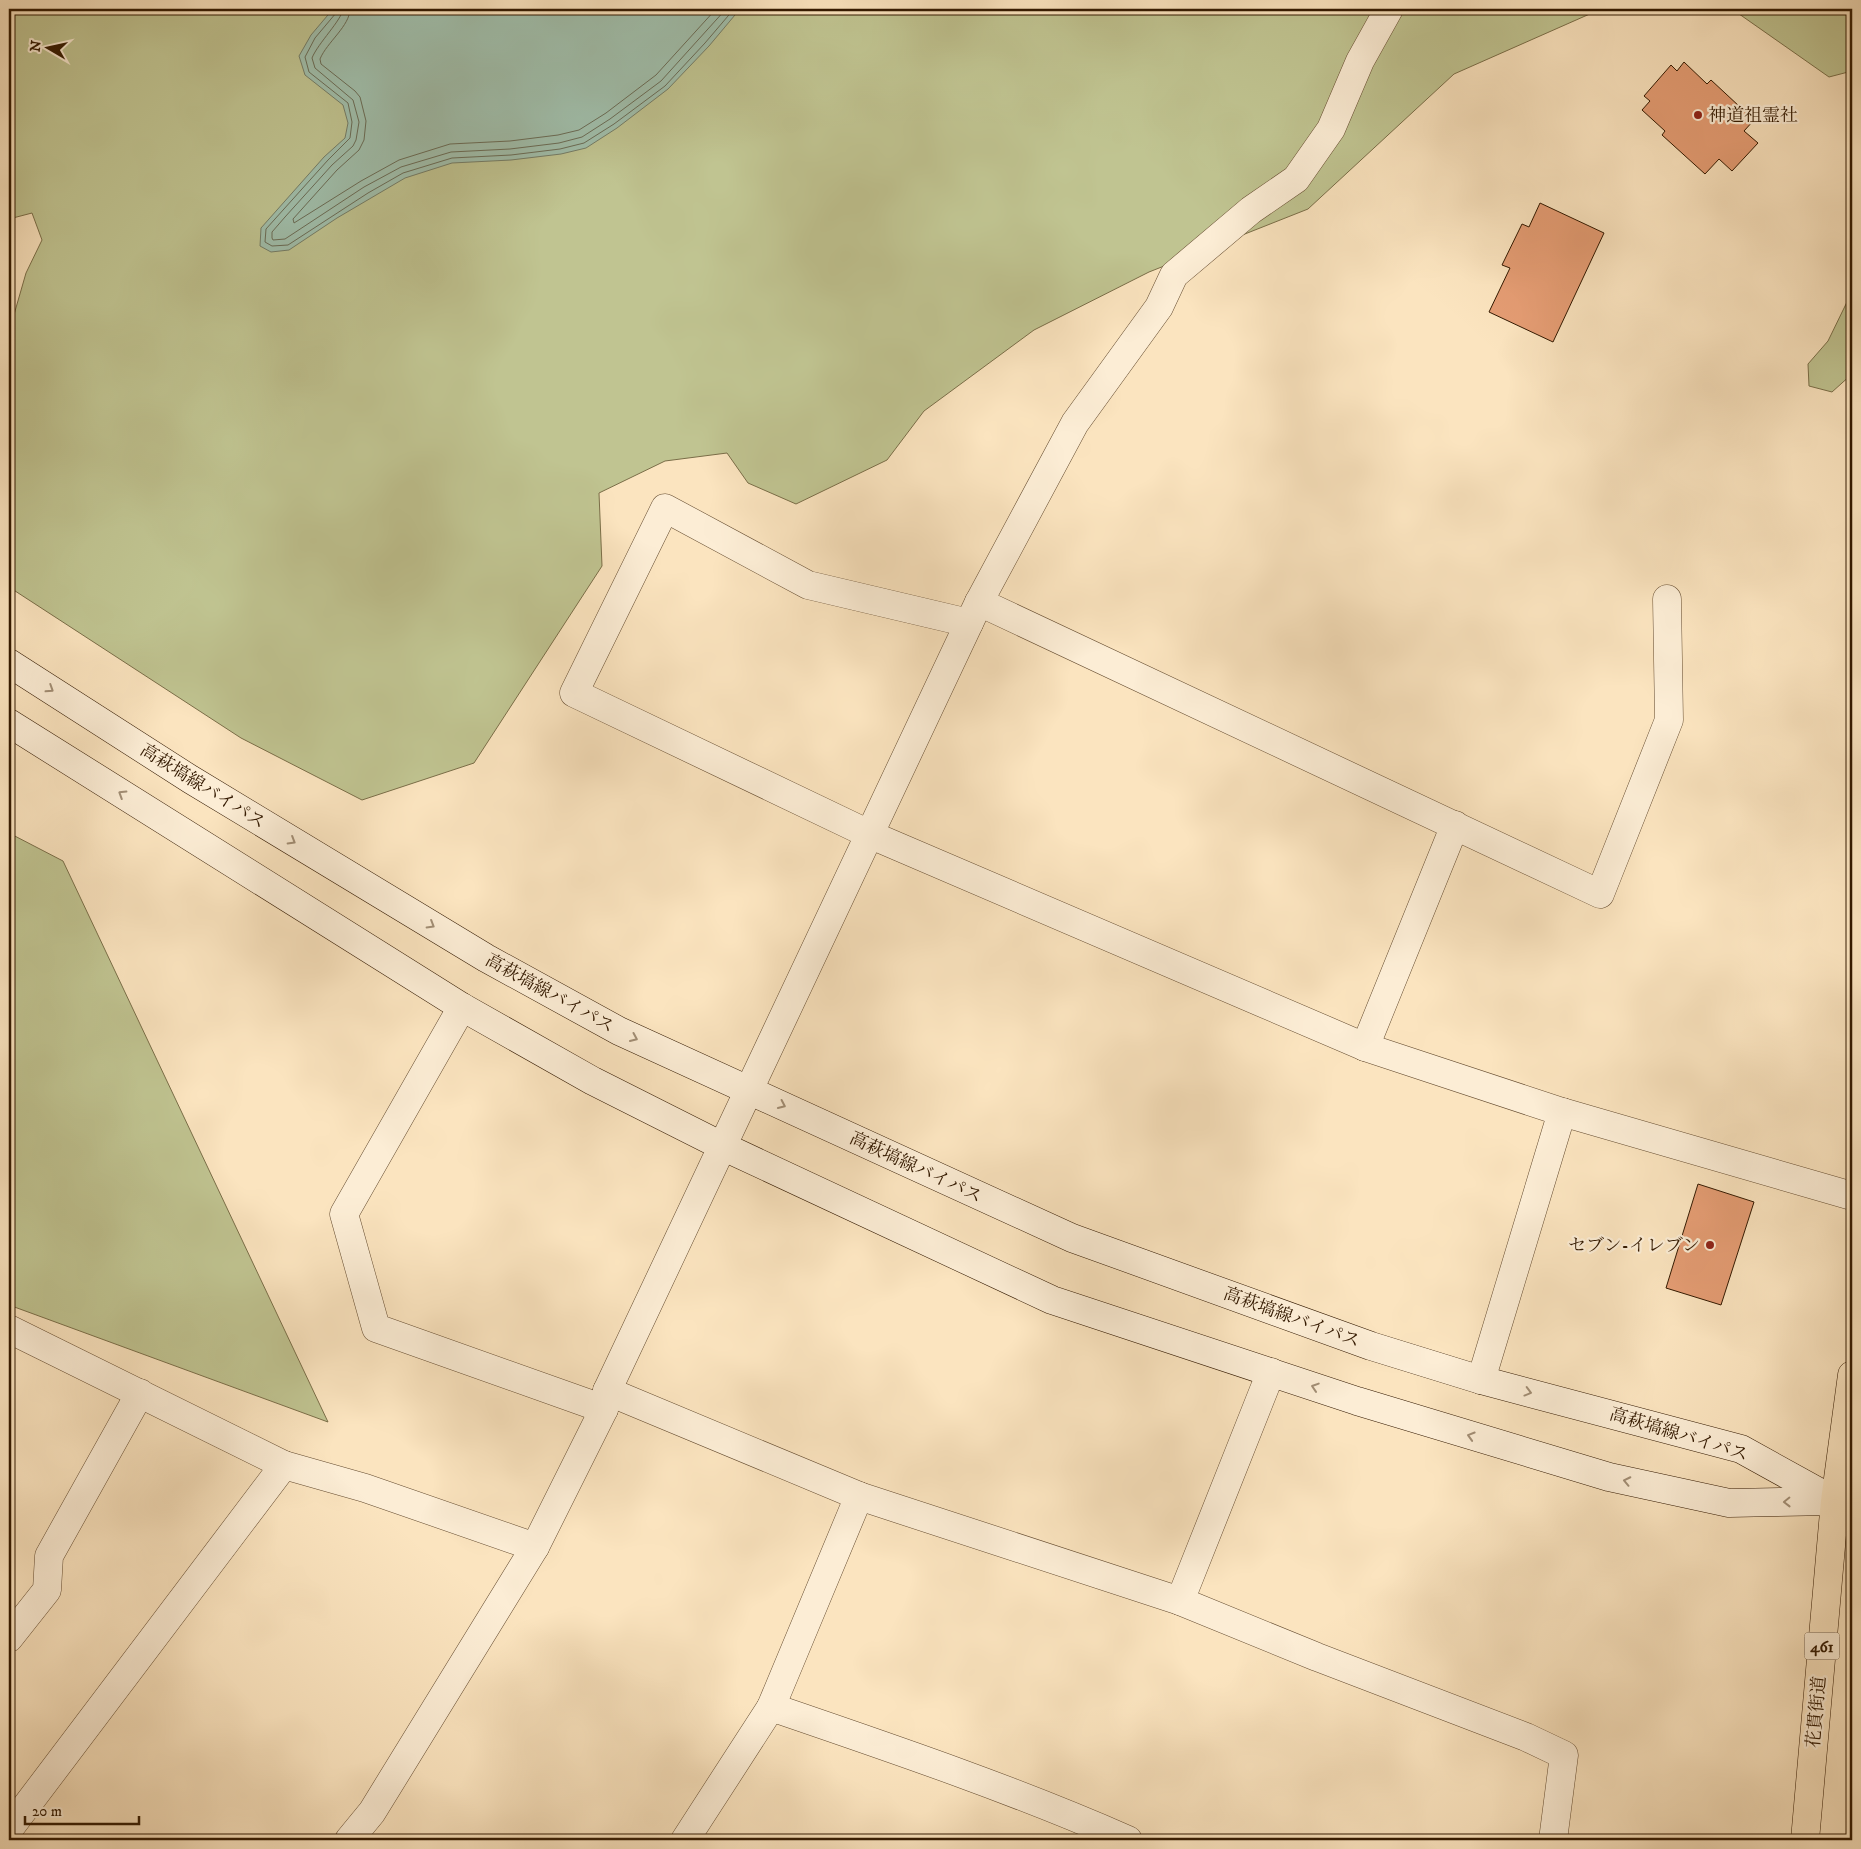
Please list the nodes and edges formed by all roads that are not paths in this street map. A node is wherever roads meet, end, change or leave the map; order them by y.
1 (1389, 9) edge
2 (1667, 599) dead end
3 (974, 613) junction
4 (9, 663) edge
5 (9, 723) edge
6 (1455, 826) junction
7 (871, 835) junction
8 (462, 1006) junction
9 (1365, 1047) junction
10 (749, 1090) junction
11 (1562, 1112) junction
12 (722, 1146) junction
13 (1852, 1196) edge
14 (9, 1329) edge
15 (1270, 1372) junction
16 (1852, 1375) edge
17 (1481, 1380) junction
18 (140, 1393) junction
19 (606, 1400) junction
20 (284, 1465) junction
21 (859, 1496) junction
22 (1836, 1501) junction
23 (535, 1546) junction
24 (1180, 1601) junction
25 (9, 1638) edge
26 (771, 1707) junction
27 (9, 1829) edge
28 (350, 1840) edge
29 (685, 1840) edge
30 (1128, 1840) edge
31 (1553, 1840) edge
32 (1805, 1840) edge

1 - 3 street
2 - 6 street
3 - 6 street
3 - 7 street
3 - 7 street
4 -> 10 street, 高萩塙線バイパス
8 -> 5 street
6 - 9 street
7 - 9 street
7 - 10 street
8 - 12 street
8 - 19 street
9 - 11 street
10 - 12 street
10 -> 17 street, 高萩塙線バイパス
11 - 13 street
11 - 17 street
12 - 15 street
12 - 19 street
14 - 18 street
22 -> 15 street
15 - 24 street
16 - 22 highway, 花貫街道 / 461
17 -> 22 street, 高萩塙線バイパス
18 - 20 street
18 - 25 street
19 - 21 street
19 - 23 street
20 - 23 street
20 - 27 street
21 - 24 street
21 - 26 street
22 - 32 highway, 花貫街道 / 461
23 - 28 street
24 - 31 street
26 - 29 street
26 - 30 street

